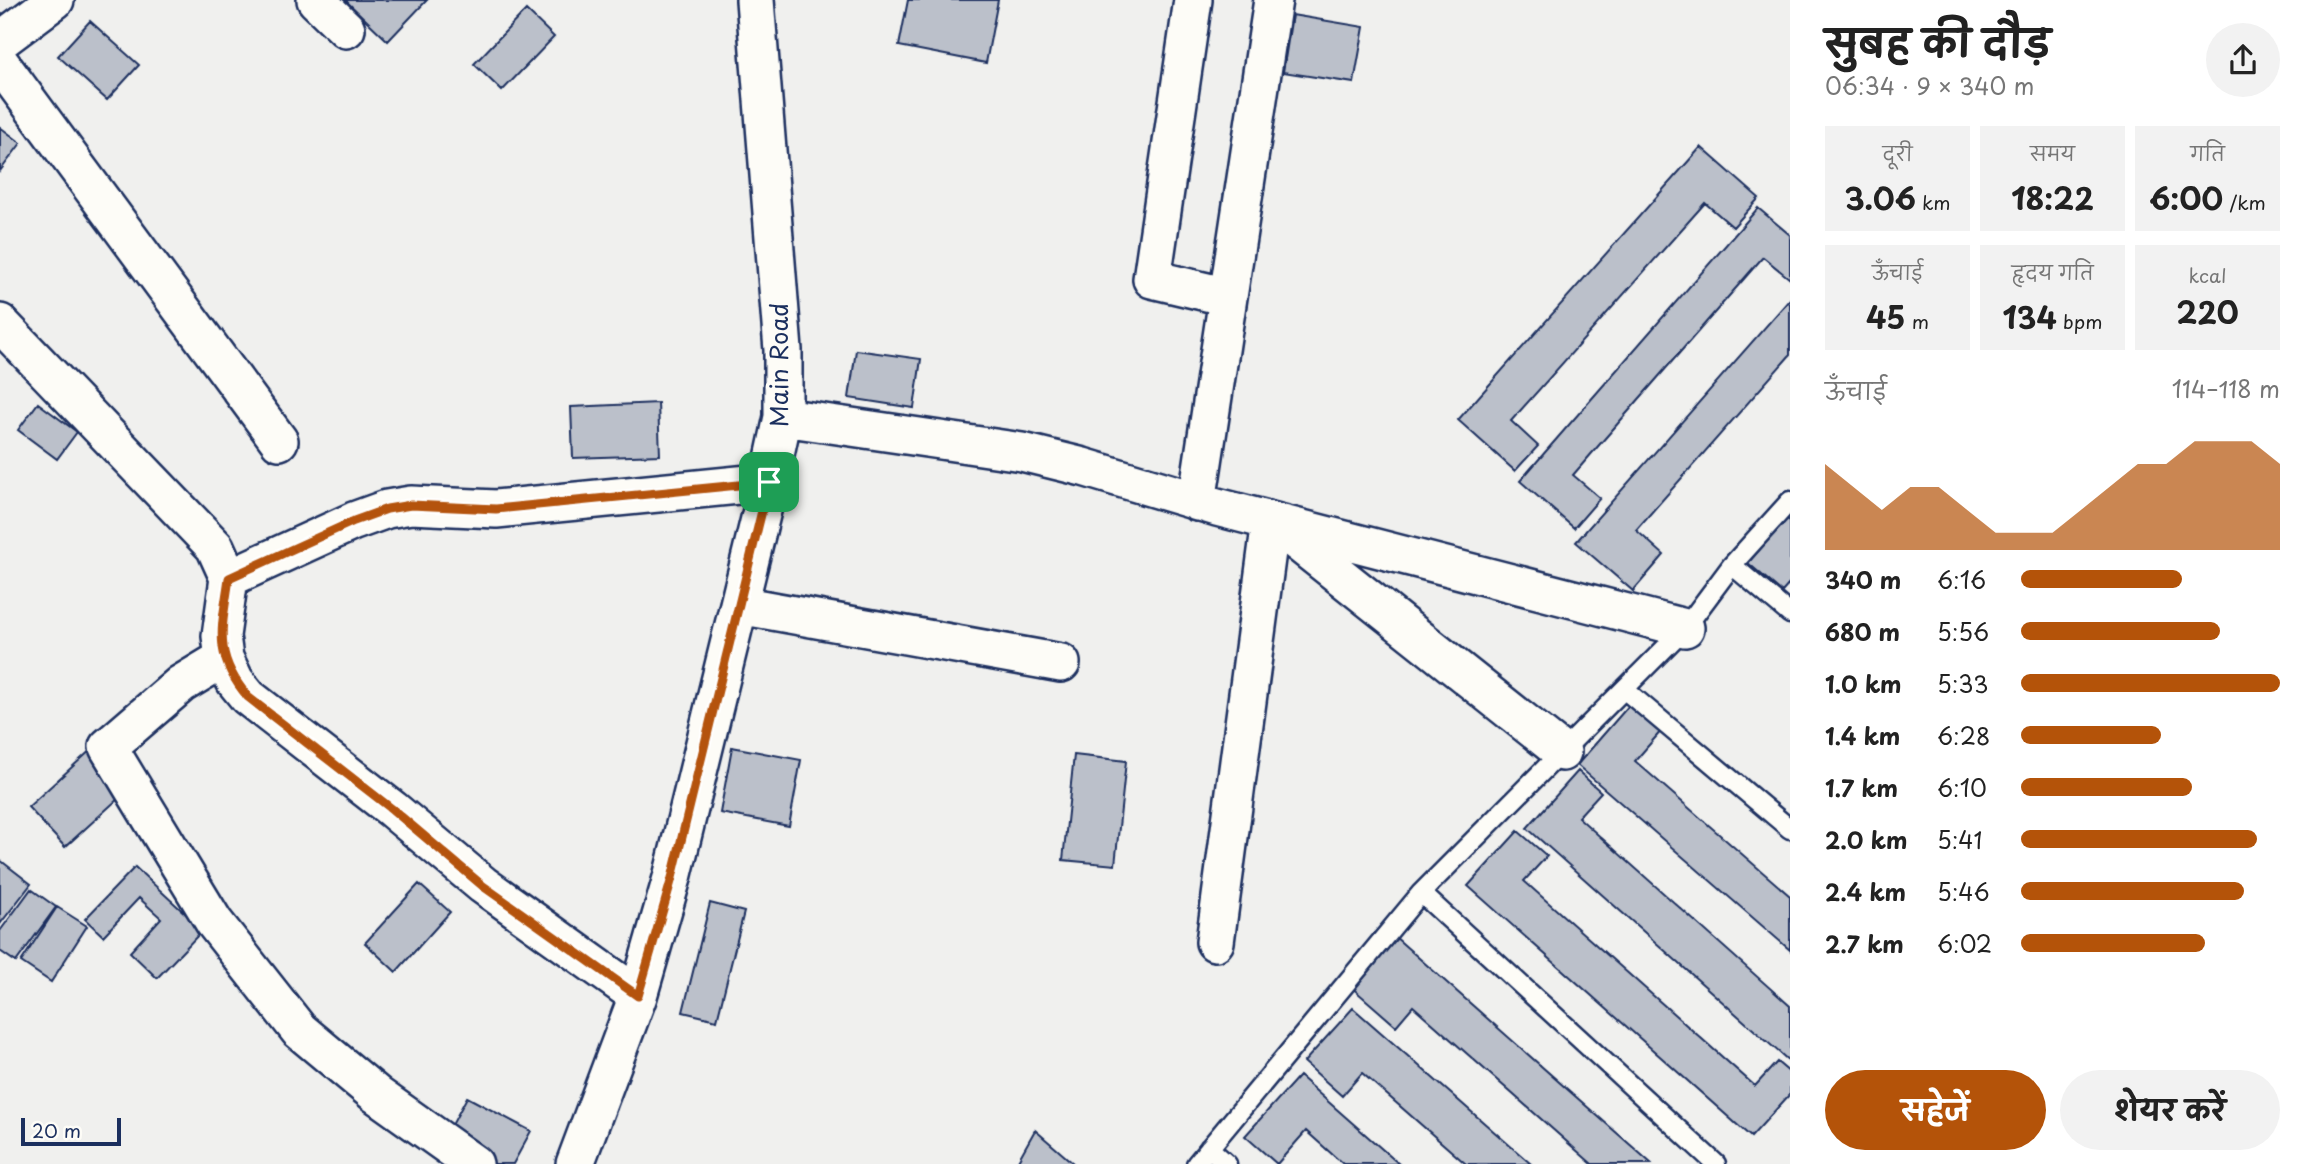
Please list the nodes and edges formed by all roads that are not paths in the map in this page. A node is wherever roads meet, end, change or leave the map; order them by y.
1 (55, 0) edge
2 (316, 0) edge
3 (755, 0) edge
4 (1193, 0) edge
5 (1273, 0) edge
6 (346, 29) dead end
7 (0, 41) edge
8 (0, 63) edge
9 (1228, 297) junction
10 (2, 331) edge
11 (783, 417) junction
12 (279, 441) dead end
13 (769, 482) junction
14 (1790, 500) edge
15 (1197, 502) junction
16 (1271, 521) junction
17 (1732, 565) junction
18 (229, 578) junction
19 (738, 605) junction
20 (1790, 614) edge
21 (1685, 628) junction
22 (224, 658) junction
23 (1061, 663) dead end
24 (1625, 690) junction
25 (1562, 752) junction
26 (1790, 829) edge
27 (1421, 893) junction
28 (1215, 942) dead end
29 (638, 996) junction
30 (1209, 1148) junction
31 (474, 1164) edge
32 (575, 1164) edge
33 (1196, 1164) edge
34 (1227, 1164) edge
35 (1716, 1164) edge

1 - 7 street
2 - 6 street
3 - 11 street, Main Road
4 - 9 street
5 - 9 street
8 - 12 street
9 - 15 street
10 - 18 street
11 - 13 street, Main Road
11 - 15 street
13 - 18 street
13 - 19 street, Main Road
14 - 17 lane
15 - 16 street
16 - 21 street
16 - 25 street
16 - 28 street
17 - 20 lane
17 - 21 lane
18 - 22 street
19 - 23 street
19 - 29 street, Main Road
21 - 24 lane
22 - 29 street
22 - 31 street
24 - 25 lane
24 - 26 lane
25 - 27 lane
27 - 30 lane
27 - 35 lane
29 - 32 street, Main Road
30 - 33 lane
30 - 34 lane

